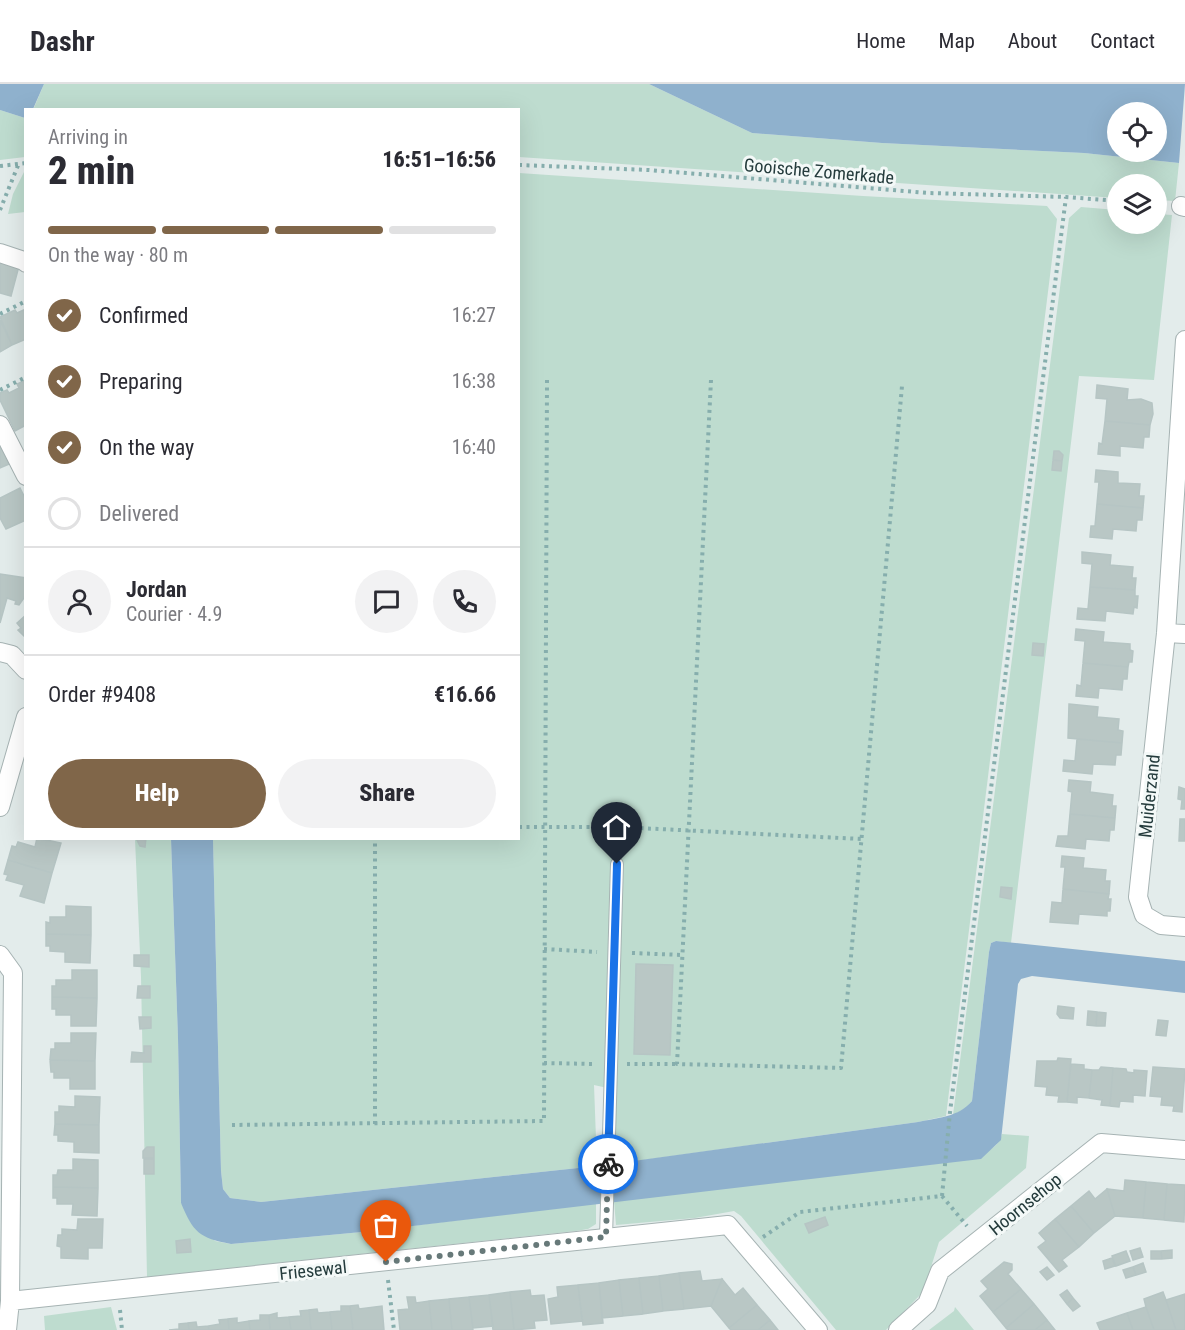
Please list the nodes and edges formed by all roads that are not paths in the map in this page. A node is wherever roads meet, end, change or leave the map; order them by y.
1 (0, 253) edge
2 (24, 261) edge
3 (1185, 340) edge
4 (0, 424) edge
5 (24, 472) edge
6 (1166, 633) junction
7 (1185, 634) edge
8 (0, 652) edge
9 (24, 668) edge
10 (24, 724) edge
11 (0, 807) edge
12 (617, 864) road end
13 (1185, 927) edge
14 (0, 955) edge
15 (1185, 1150) edge
16 (606, 1237) junction
17 (10, 1301) junction
18 (7, 1330) edge
19 (818, 1330) edge
20 (898, 1330) edge

1 - 2 street
3 - 6 street, Muiderzand
4 - 5 street
6 - 7 street
6 - 13 street, Muiderzand
8 - 9 street
10 - 11 street
12 - 16 lane
14 - 17 street
15 - 20 street, Hoornsehop
16 - 17 street, Friesewal
16 - 19 street, Friesewal
17 - 18 street

